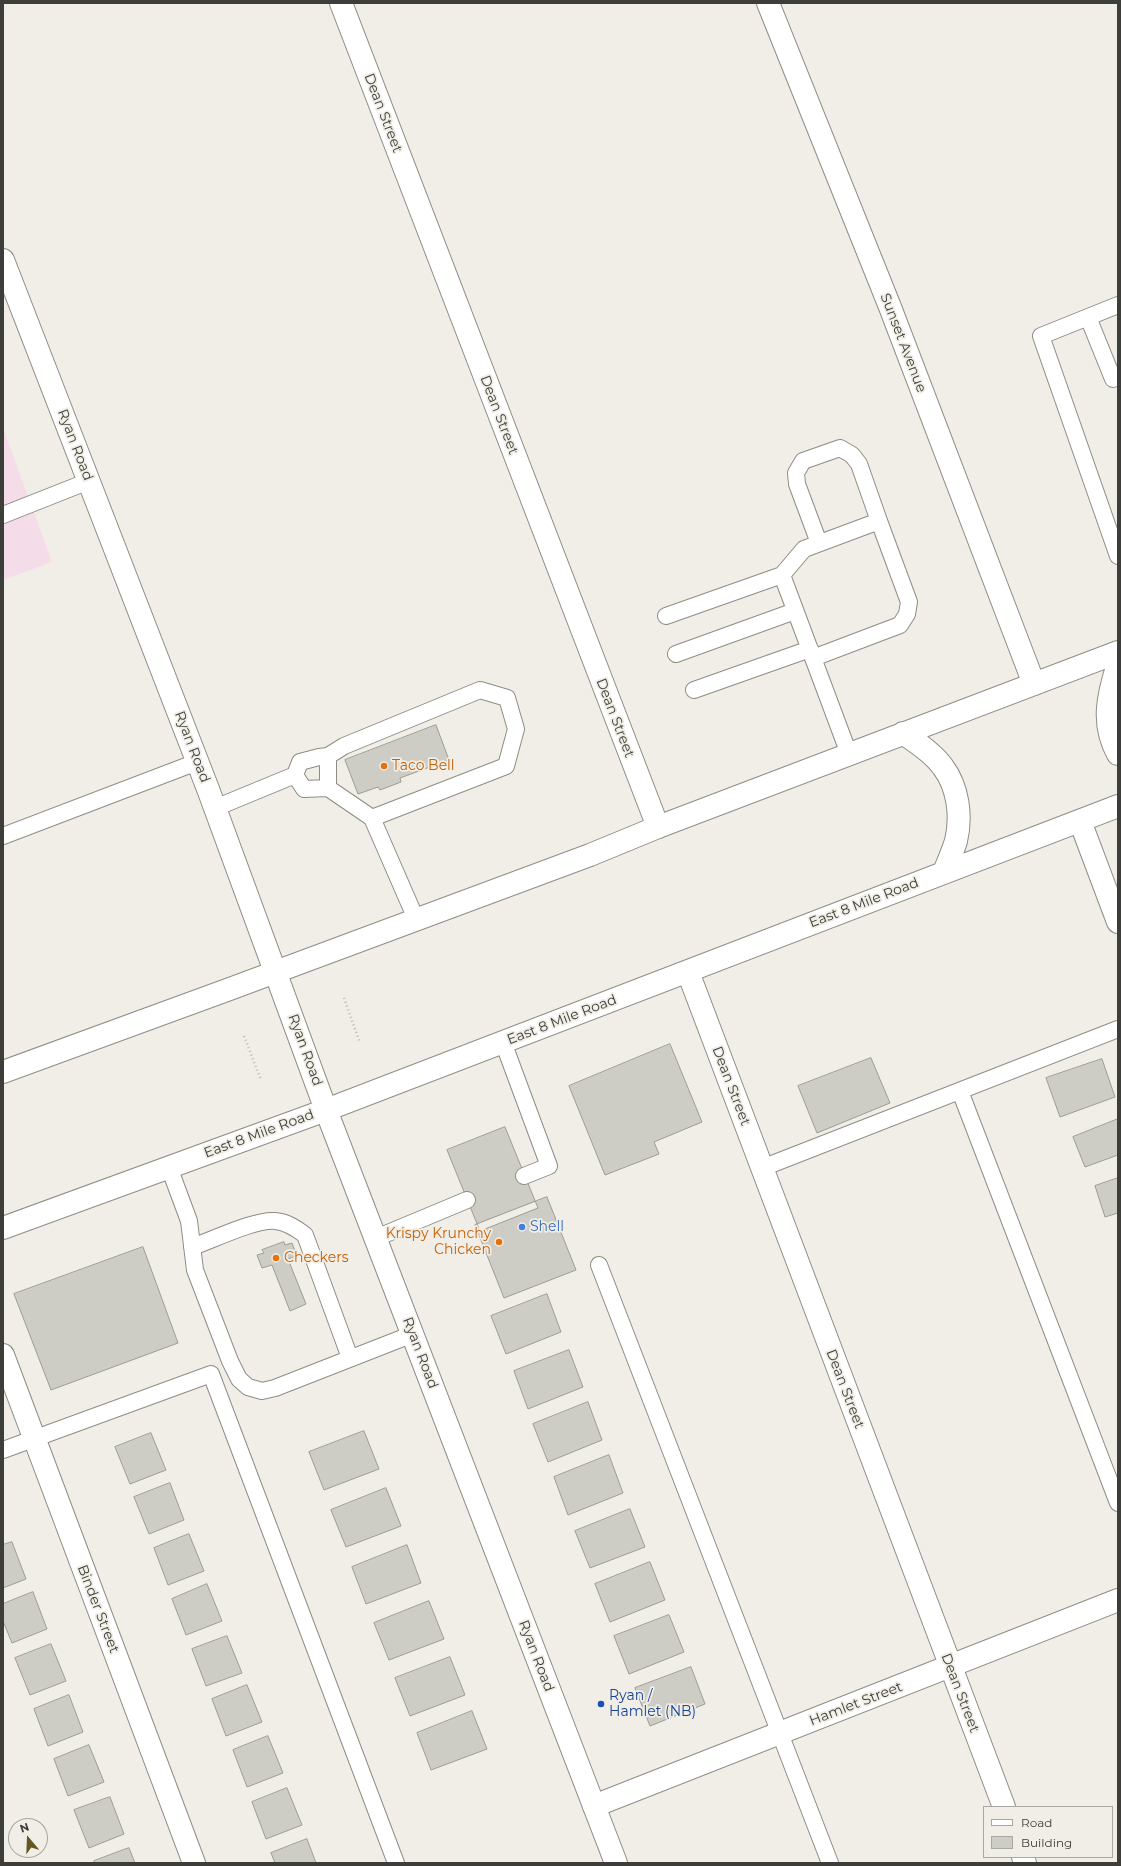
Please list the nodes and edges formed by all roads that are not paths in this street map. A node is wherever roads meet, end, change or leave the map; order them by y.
1 (341, 3) edge
2 (768, 3) edge
3 (3, 260) edge
4 (1118, 305) edge
5 (1088, 317) junction
6 (1113, 379) dead end
7 (89, 481) junction
8 (3, 514) edge
9 (879, 521) junction
10 (1113, 525) edge
11 (819, 543) junction
12 (1118, 556) edge
13 (782, 575) junction
14 (795, 611) junction
15 (666, 616) dead end
16 (1118, 652) edge
17 (811, 653) junction
18 (676, 654) dead end
19 (1118, 664) edge
20 (1034, 684) junction
21 (694, 690) dead end
22 (903, 733) junction
23 (849, 754) junction
24 (1118, 754) edge
25 (328, 756) junction
26 (197, 762) junction
27 (295, 775) junction
28 (328, 788) junction
29 (1118, 806) edge
30 (215, 808) junction
31 (372, 818) junction
32 (1080, 821) junction
33 (658, 827) junction
34 (3, 836) edge
35 (944, 872) junction
36 (416, 920) junction
37 (1118, 922) edge
38 (276, 972) junction
39 (688, 972) junction
40 (1118, 1029) edge
41 (503, 1042) junction
42 (3, 1072) edge
43 (960, 1091) junction
44 (326, 1110) junction
45 (170, 1167) junction
46 (762, 1168) junction
47 (524, 1176) dead end
48 (468, 1200) dead end
49 (3, 1228) edge
50 (376, 1238) junction
51 (192, 1247) junction
52 (599, 1266) dead end
53 (413, 1334) junction
54 (3, 1355) edge
55 (350, 1358) junction
56 (34, 1438) junction
57 (3, 1450) edge
58 (1118, 1503) edge
59 (1118, 1600) edge
60 (950, 1667) junction
61 (781, 1733) junction
62 (594, 1806) junction
63 (1004, 1806) edge
64 (194, 1863) edge
65 (396, 1863) edge
66 (616, 1863) edge
67 (830, 1863) edge

1 - 33 main road, Dean Street
2 - 20 main road, Sunset Avenue
3 - 7 main road, Ryan Road
4 - 5 lane
5 - 6 lane
5 - 10 lane
7 - 8 lane
7 - 26 main road, Ryan Road
9 - 11 lane
9 - 11 lane
9 - 17 lane
10 - 12 lane
11 - 13 lane
13 - 14 lane
13 - 15 lane
14 - 17 lane
14 - 18 lane
16 - 20 main road
17 - 21 lane
17 - 23 lane
19 - 24 main road
20 - 22 main road
22 - 23 main road
22 - 35 main road
23 - 33 main road
25 - 27 lane
25 - 28 lane
25 - 31 lane
26 - 30 main road, Ryan Road
26 - 34 lane
27 - 28 lane
27 - 30 lane
28 - 31 lane
29 - 32 main road, East 8 Mile Road
30 - 38 main road, Ryan Road
31 - 36 lane
32 - 35 main road, East 8 Mile Road
32 - 37 main road
33 - 36 main road
35 - 39 main road, East 8 Mile Road
36 - 38 main road
38 - 42 main road
38 - 44 main road, Ryan Road
39 - 41 main road, East 8 Mile Road
39 - 46 main road, Dean Street
40 - 43 lane
41 - 44 main road, East 8 Mile Road
41 - 47 lane
43 - 46 lane
43 - 58 lane
44 - 45 main road, East 8 Mile Road
44 - 50 main road, Ryan Road
45 - 49 main road, East 8 Mile Road
45 - 51 lane
46 - 60 main road, Dean Street
48 - 50 lane
50 - 53 main road, Ryan Road
51 - 55 lane
51 - 55 lane
52 - 61 lane
53 - 55 lane
53 - 62 main road, Ryan Road
54 - 56 main road, Binder Street
56 - 57 lane
56 - 64 main road, Binder Street
56 - 65 lane
59 - 60 main road, Hamlet Street
60 - 61 main road, Hamlet Street
60 - 63 main road, Dean Street
61 - 62 main road, Hamlet Street
61 - 67 lane
62 - 66 main road, Ryan Road

